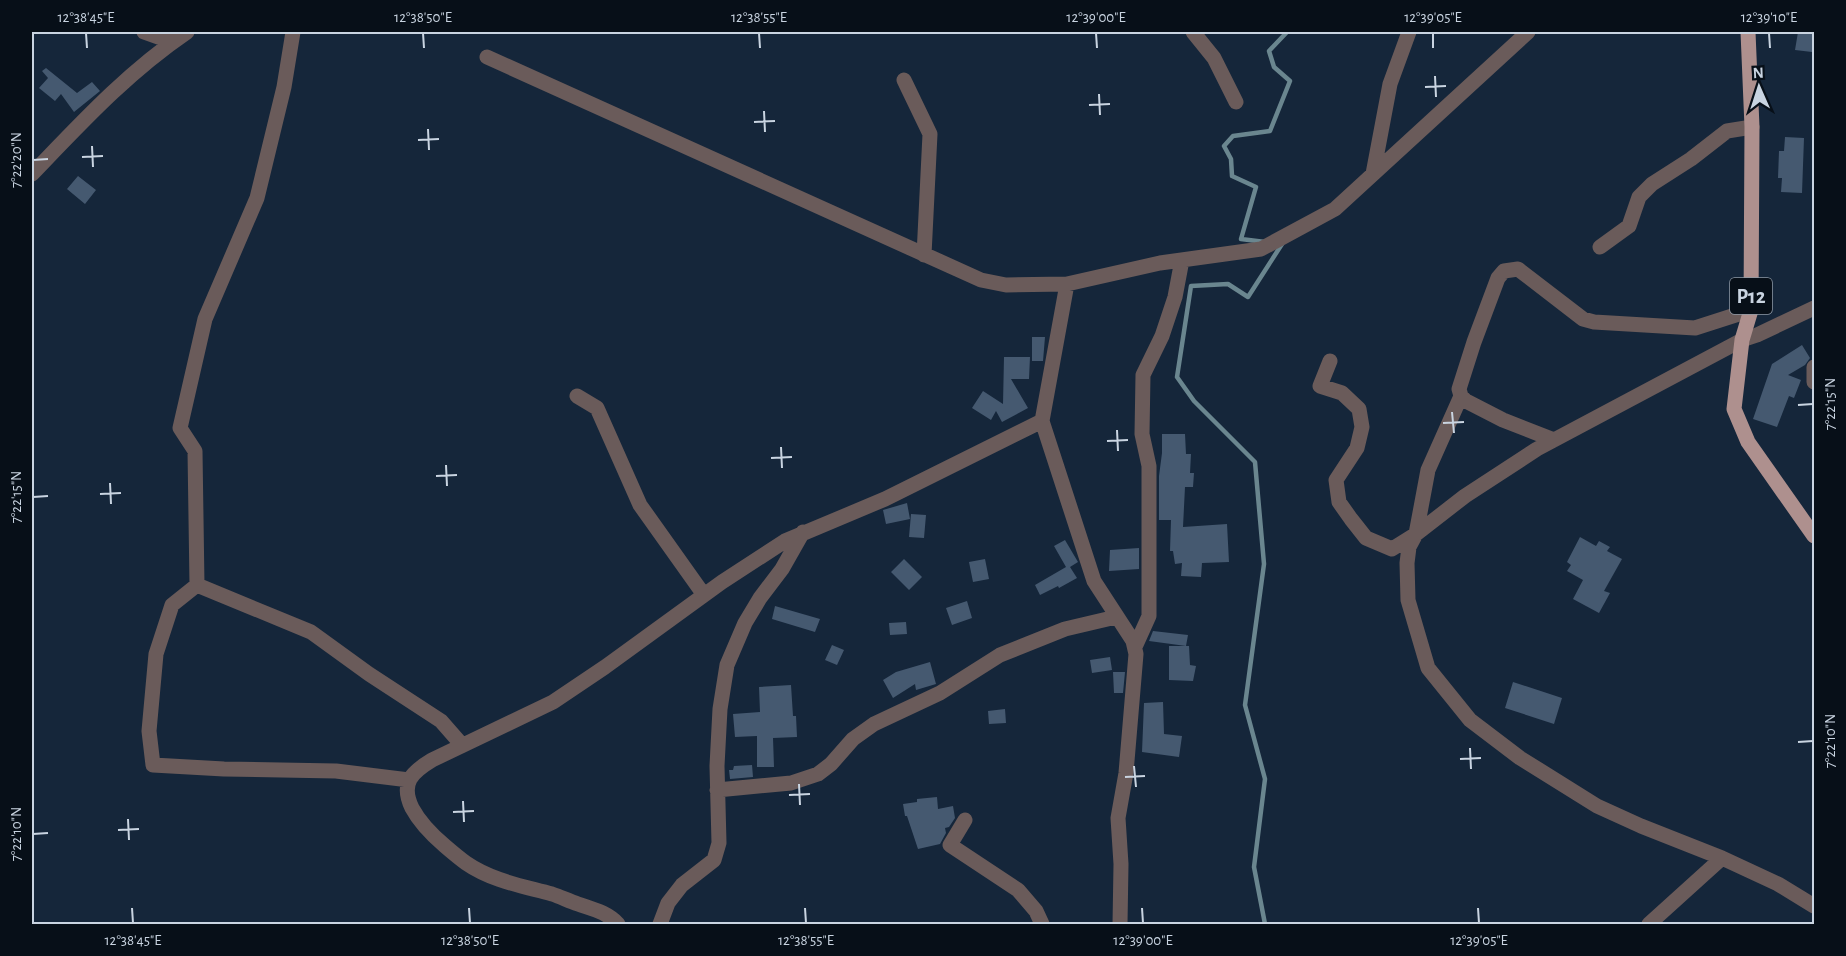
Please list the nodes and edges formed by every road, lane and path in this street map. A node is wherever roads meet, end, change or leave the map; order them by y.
1 (144, 32) edge
2 (187, 32) edge
3 (293, 32) edge
4 (1193, 32) edge
5 (1409, 32) edge
6 (1528, 32) edge
7 (1748, 32) edge
8 (172, 42) junction
9 (487, 57) dead end
10 (904, 80) dead end
11 (1236, 102) dead end
12 (1752, 128) junction
13 (32, 174) edge
14 (1373, 174) junction
15 (1600, 247) dead end
16 (924, 255) junction
17 (1182, 260) junction
18 (1067, 284) junction
19 (1815, 308) edge
20 (1751, 310) junction
21 (1742, 340) junction
22 (1330, 361) dead end
23 (1815, 367) edge
24 (1815, 382) edge
25 (577, 396) dead end
26 (1461, 396) junction
27 (1042, 422) junction
28 (1554, 440) junction
29 (803, 532) junction
30 (1416, 534) junction
31 (1815, 536) edge
32 (197, 585) junction
33 (704, 595) junction
34 (1116, 617) junction
35 (1135, 647) junction
36 (462, 745) junction
37 (409, 780) junction
38 (717, 790) junction
39 (965, 820) dead end
40 (1722, 858) junction
41 (1815, 906) edge
42 (1121, 920) edge
43 (618, 924) edge
44 (660, 924) edge
45 (1042, 924) edge
46 (1107, 924) edge
47 (1649, 924) edge

1 - 8 street
2 - 8 street
3 - 32 street
4 - 11 street
5 - 14 street
6 - 14 street
7 - 12 main road, P12
8 - 13 street
9 - 16 street
10 - 16 street
12 - 15 street
12 - 20 main road, P12
14 - 17 street
16 - 18 street
17 - 18 street
17 - 35 street
18 - 27 street
19 - 21 street
20 - 21 main road, P12
20 - 26 street
21 - 28 street
21 - 31 main road, P12
22 - 30 street
23 - 24 street
25 - 33 street
26 - 28 street
26 - 30 street
27 - 29 street
27 - 34 street
28 - 30 street
29 - 33 street
29 - 38 street
30 - 40 street
32 - 36 street
32 - 37 street
33 - 36 street
34 - 35 street
34 - 38 street
35 - 42 street
36 - 37 street
37 - 43 street
38 - 44 street
39 - 45 street
40 - 41 street
40 - 47 street
42 - 46 street

